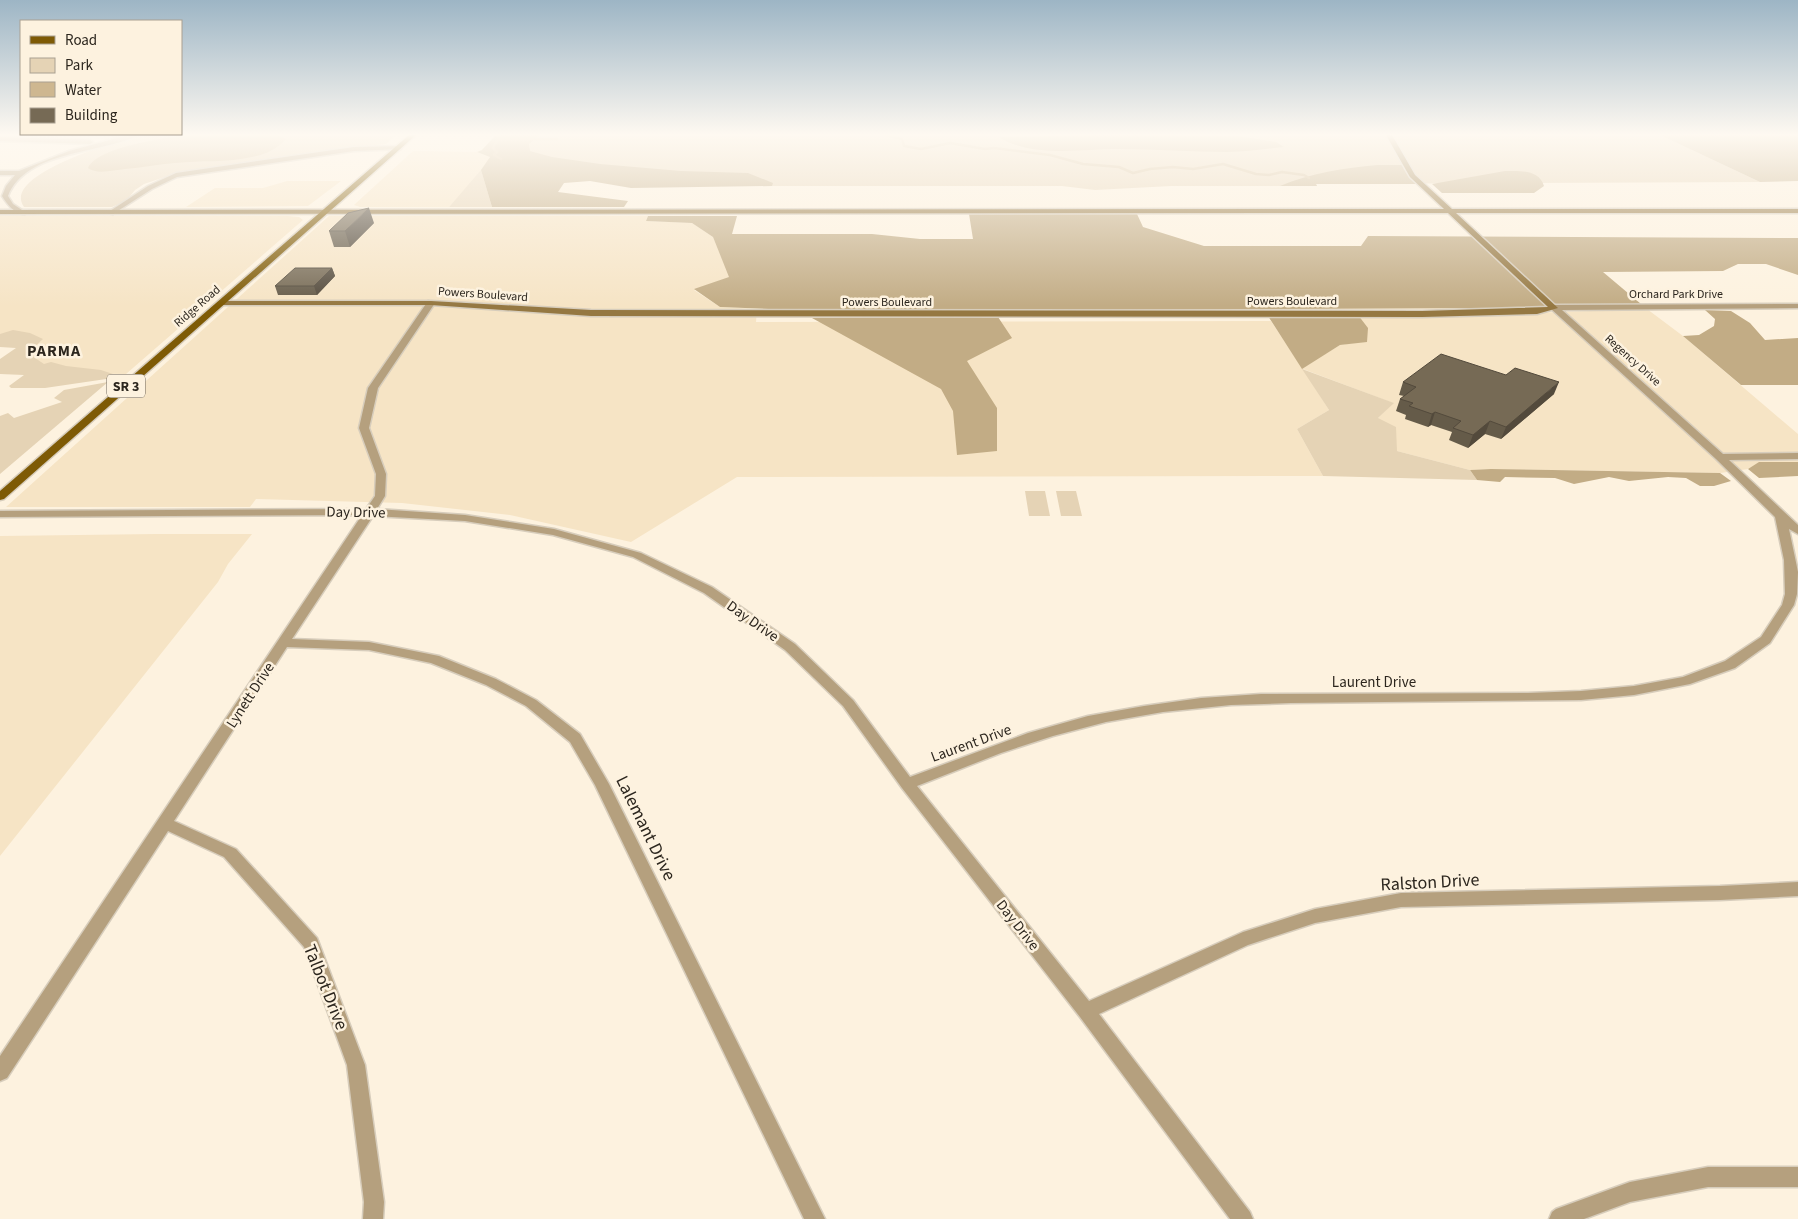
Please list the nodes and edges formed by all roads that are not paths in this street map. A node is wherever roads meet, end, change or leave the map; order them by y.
1 (7, 192) edge
2 (142, 192) edge
3 (348, 192) edge
4 (1428, 192) edge
5 (0, 212) edge
6 (24, 212) junction
7 (324, 212) junction
8 (1448, 212) junction
9 (1798, 212) edge
10 (111, 213) junction
11 (221, 303) junction
12 (431, 303) junction
13 (1798, 306) edge
14 (1554, 308) junction
15 (1798, 456) edge
16 (1720, 457) junction
17 (0, 497) edge
18 (370, 512) junction
19 (0, 514) edge
20 (1780, 516) junction
21 (1798, 531) edge
22 (1795, 572) edge
23 (284, 643) junction
24 (907, 784) junction
25 (165, 823) junction
26 (1798, 889) edge
27 (1086, 1011) junction
28 (0, 1072) edge
29 (1798, 1177) edge
30 (373, 1219) edge
31 (815, 1219) edge
32 (1243, 1219) edge
33 (1559, 1219) edge

1 - 6 street
2 - 10 street
3 - 7 main road, Ridge Road / SR 3
4 - 8 main road, Regency Drive
5 - 6 main road
6 - 10 main road
7 - 8 main road
7 - 10 main road
7 - 11 main road, Ridge Road / SR 3
8 - 9 main road
8 - 14 main road, Regency Drive
11 - 12 main road, Powers Boulevard
11 - 17 main road, Ridge Road / SR 3
12 - 14 main road, Powers Boulevard
12 - 18 street, Lynett Drive
13 - 14 street, Orchard Park Drive
14 - 16 street, Regency Drive
15 - 16 street
16 - 20 street, Regency Drive
18 - 19 street, Day Drive
18 - 23 street, Lynett Drive
18 - 24 street, Day Drive
20 - 21 street, Regency Drive
20 - 22 street, Laurent Drive
22 - 24 street, Laurent Drive
23 - 25 street, Lynett Drive
23 - 31 street, Lalemant Drive
24 - 27 street, Day Drive
25 - 28 street, Lynett Drive
25 - 30 street, Talbot Drive
26 - 27 street, Ralston Drive
27 - 32 street, Day Drive
29 - 33 street

